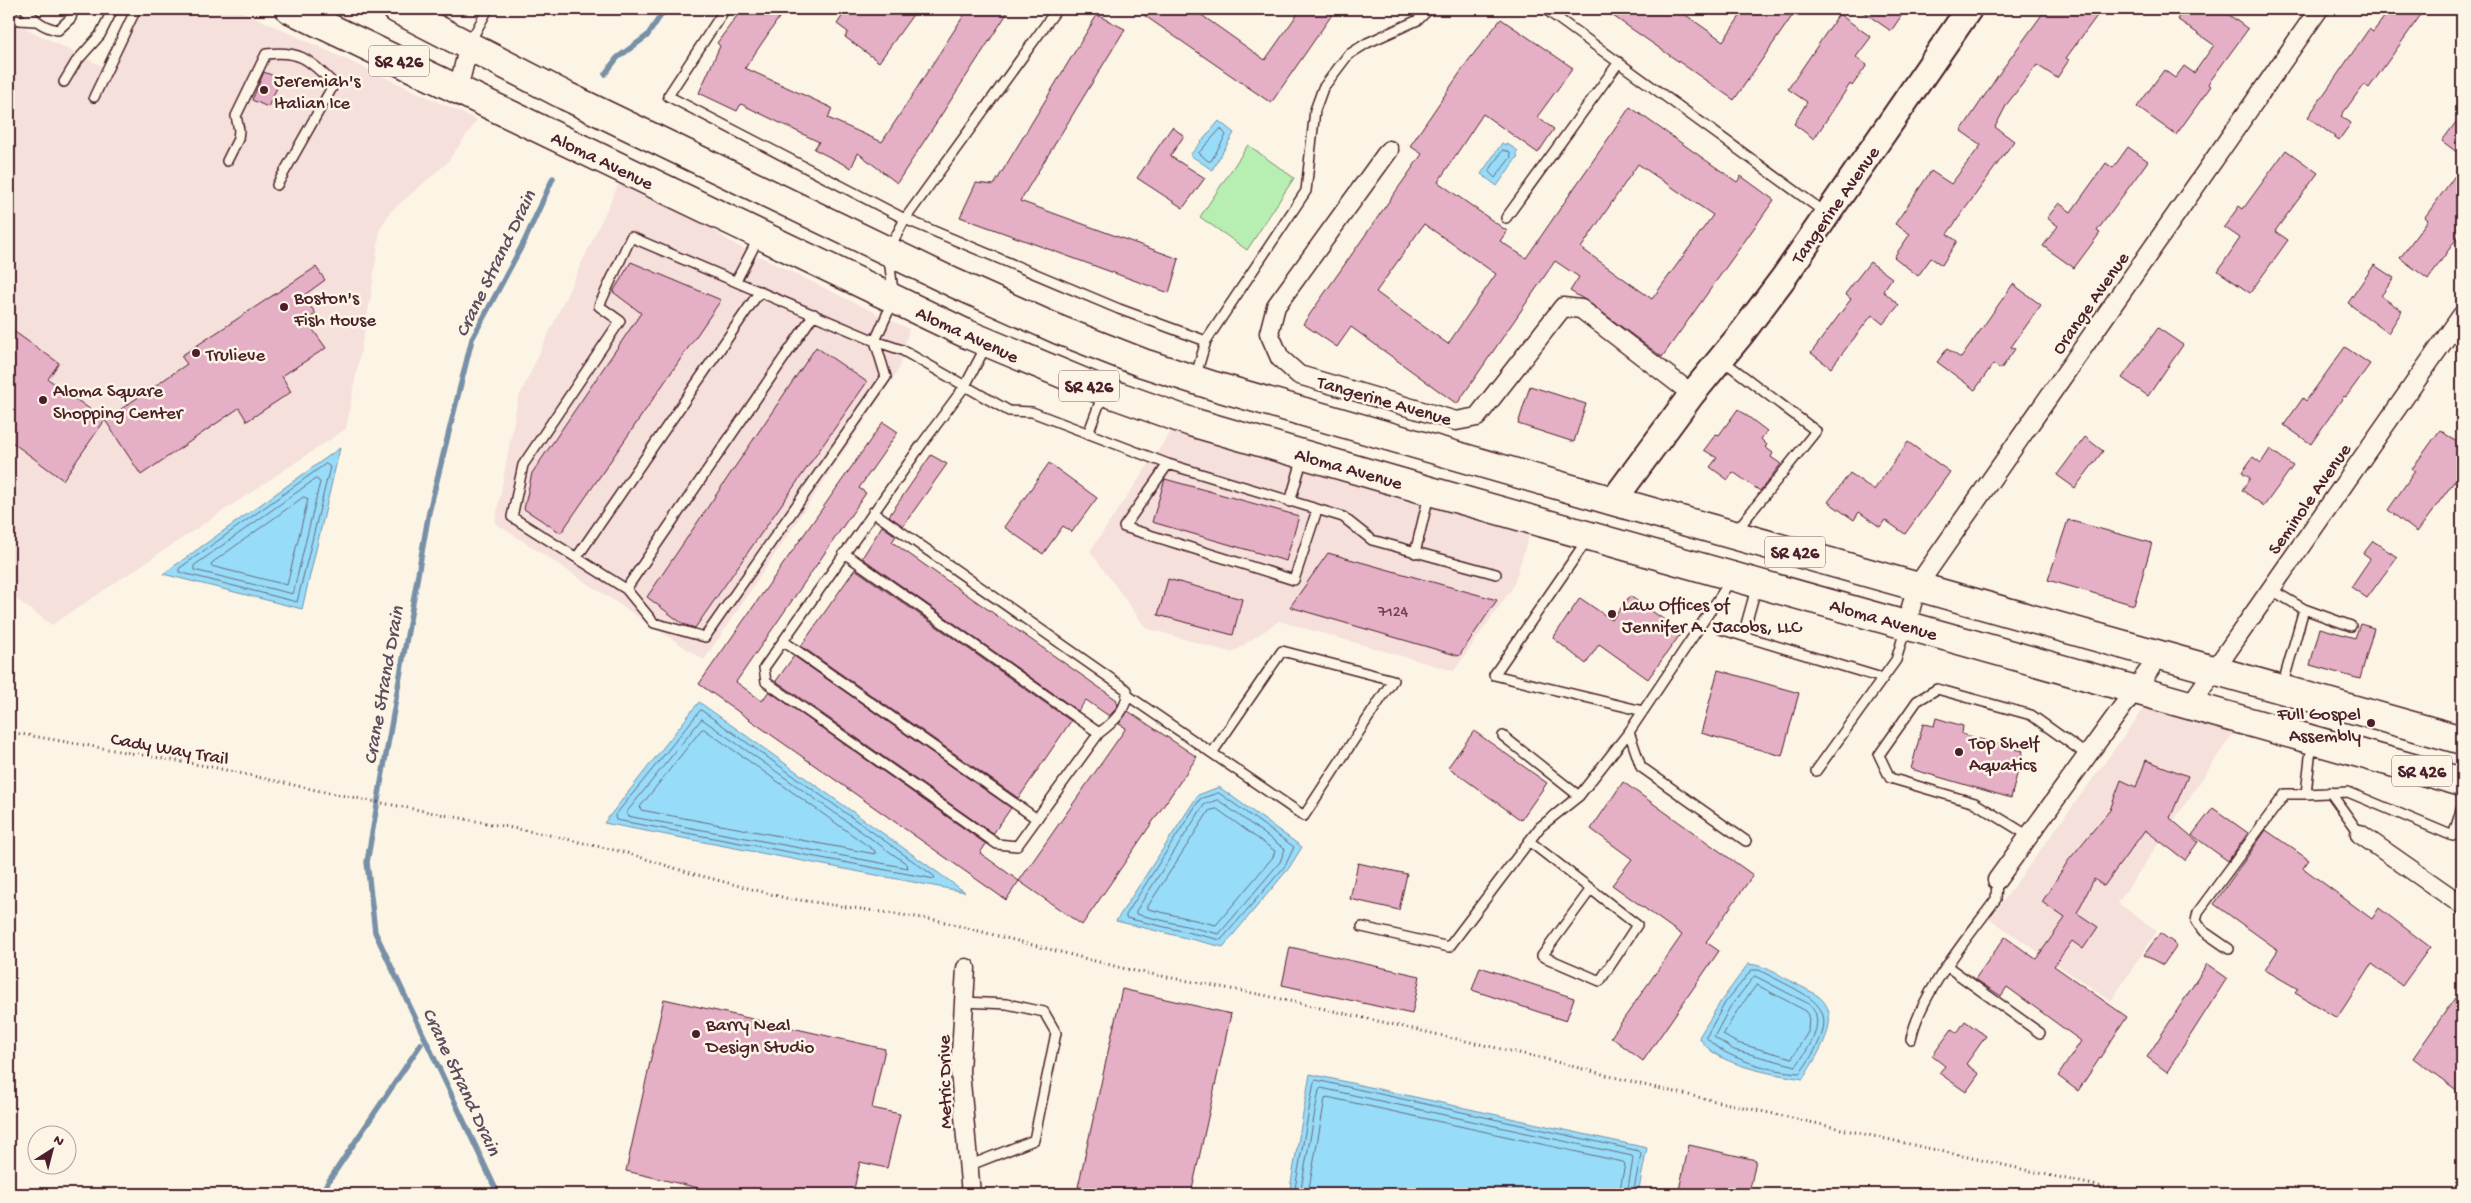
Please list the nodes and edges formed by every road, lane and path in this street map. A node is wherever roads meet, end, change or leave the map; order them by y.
1 (24, 9) edge
2 (73, 9) edge
3 (113, 9) edge
4 (136, 9) edge
5 (290, 9) edge
6 (397, 9) edge
7 (488, 9) edge
8 (725, 9) edge
9 (1057, 9) edge
10 (1429, 9) edge
11 (1545, 9) edge
12 (1969, 9) edge
13 (2319, 9) edge
14 (9, 14) edge
15 (35, 21) junction
16 (469, 45) junction
17 (1619, 62) junction
18 (64, 82) dead end
19 (458, 89) junction
20 (94, 97) dead end
21 (1389, 150) dead end
22 (227, 161) dead end
23 (277, 185) dead end
24 (1827, 214) junction
25 (1506, 218) dead end
26 (905, 220) junction
27 (760, 235) junction
28 (888, 251) junction
29 (736, 281) junction
30 (760, 291) junction
31 (894, 299) junction
32 (814, 314) junction
33 (2462, 315) edge
34 (876, 340) junction
35 (1206, 341) junction
36 (987, 343) junction
37 (1721, 359) junction
38 (1194, 380) junction
39 (965, 386) junction
40 (1104, 391) junction
41 (1692, 394) junction
42 (1376, 432) junction
43 (1088, 434) junction
44 (1304, 454) junction
45 (1168, 464) junction
46 (1430, 491) junction
47 (1613, 501) junction
48 (1290, 502) junction
49 (1317, 510) junction
50 (873, 512) junction
51 (1734, 534) junction
52 (1590, 535) junction
53 (844, 553) junction
54 (1415, 553) junction
55 (577, 557) junction
56 (1496, 574) dead end
57 (1746, 579) junction
58 (1916, 586) junction
59 (626, 589) junction
60 (2270, 589) junction
61 (2304, 609) junction
62 (1906, 625) junction
63 (2351, 626) dead end
64 (1720, 629) dead end
65 (1742, 635) junction
66 (783, 641) junction
67 (2160, 655) junction
68 (2214, 670) junction
69 (1882, 678) junction
70 (2281, 689) junction
71 (2135, 690) junction
72 (1128, 694) junction
73 (2190, 705) junction
74 (1643, 711) junction
75 (9, 732) edge
76 (1629, 732) junction
77 (1099, 733) junction
78 (1503, 736) dead end
79 (2314, 740) junction
80 (2462, 740) edge
81 (1212, 753) junction
82 (2087, 755) junction
83 (1816, 771) dead end
84 (2462, 782) edge
85 (2330, 792) junction
86 (2306, 794) junction
87 (1579, 796) junction
88 (2462, 807) edge
89 (1037, 819) junction
90 (2360, 834) joint
91 (2029, 836) junction
92 (1529, 841) junction
93 (1746, 841) dead end
94 (1997, 880) joint
95 (1590, 889) junction
96 (2462, 905) edge
97 (1362, 927) dead end
98 (2229, 949) dead end
99 (1948, 967) junction
100 (966, 968) dead end
101 (964, 1002) junction
102 (2040, 1032) dead end
103 (1911, 1040) dead end
104 (968, 1166) junction
105 (971, 1194) edge
106 (2134, 1194) edge

1 - 15 lane
2 - 15 lane
3 - 18 lane
4 - 20 lane
5 - 19 main road, Aloma Avenue / SR 426
6 - 16 main road, Aloma Avenue / SR 426
7 - 16 lane
8 - 26 lane
9 - 26 lane
10 - 35 lane
11 - 17 lane
12 - 24 street, Tangerine Avenue
13 - 58 street, Orange Avenue
14 - 15 lane
16 - 19 street
16 - 28 main road, Aloma Avenue / SR 426
17 - 24 lane
17 - 25 lane
19 - 27 main road, Aloma Avenue / SR 426
21 - 41 street, Tangerine Avenue
22 - 23 lane
24 - 37 street, Tangerine Avenue
26 - 28 lane
26 - 35 lane
27 - 29 lane
27 - 31 main road, Aloma Avenue / SR 426
28 - 31 lane
28 - 38 main road, Aloma Avenue / SR 426
29 - 30 lane
29 - 55 lane
30 - 32 lane
30 - 55 lane
31 - 34 lane
31 - 36 main road, Aloma Avenue / SR 426
32 - 34 lane
32 - 59 lane
33 - 60 street, Seminole Avenue
34 - 39 lane
34 - 59 lane
35 - 38 lane
36 - 39 lane
36 - 40 main road, Aloma Avenue / SR 426
37 - 41 street, Tangerine Avenue
37 - 51 lane
38 - 42 main road, Aloma Avenue / SR 426
39 - 43 lane
39 - 50 lane
40 - 43 lane
40 - 44 main road, Aloma Avenue / SR 426
41 - 47 street, Tangerine Avenue
42 - 44 main road
42 - 47 main road, Aloma Avenue / SR 426
43 - 45 lane
44 - 46 main road, Aloma Avenue / SR 426
44 - 48 lane
45 - 48 lane
45 - 49 lane
46 - 47 main road
46 - 52 main road, Aloma Avenue / SR 426
46 - 54 lane
47 - 51 main road, Aloma Avenue / SR 426
48 - 49 lane
49 - 54 lane
50 - 53 lane
50 - 72 lane
51 - 58 main road, Aloma Avenue / SR 426
52 - 57 main road, Aloma Avenue / SR 426
52 - 74 lane
53 - 66 lane
53 - 77 lane
54 - 56 lane
55 - 59 lane
57 - 62 main road, Aloma Avenue / SR 426
57 - 65 lane
57 - 74 lane
58 - 62 street, Orange Avenue
58 - 67 main road, Aloma Avenue / SR 426
60 - 61 lane
60 - 68 street, Seminole Avenue
61 - 63 lane
61 - 70 lane
62 - 69 lane
62 - 71 main road, Aloma Avenue / SR 426
64 - 65 lane
65 - 69 lane
66 - 89 lane
66 - 89 lane
67 - 68 main road, Aloma Avenue / SR 426
67 - 71 street
68 - 70 main road, Aloma Avenue / SR 426
68 - 73 street, Seminole Avenue
69 - 83 lane
70 - 80 main road, Aloma Avenue / SR 426
71 - 73 main road, Aloma Avenue / SR 426
71 - 82 street
72 - 77 lane
72 - 81 lane
73 - 79 main road, Aloma Avenue / SR 426
74 - 76 lane
75 - 106 path, Cady Way Trail
76 - 87 lane
76 - 93 lane
77 - 89 lane
78 - 87 lane
79 - 84 main road, Aloma Avenue / SR 426
79 - 86 lane
81 - 81 lane
82 - 91 street
82 - 91 lane
85 - 86 lane
85 - 88 lane
85 - 90 lane
86 - 98 lane
87 - 92 lane
90 - 96 street
91 - 94 street
92 - 95 lane
92 - 97 lane
94 - 99 lane
95 - 95 lane
99 - 102 lane
99 - 103 lane
100 - 101 street, Metric Drive
101 - 104 street, Metric Drive
101 - 104 lane
104 - 105 street, Metric Drive

